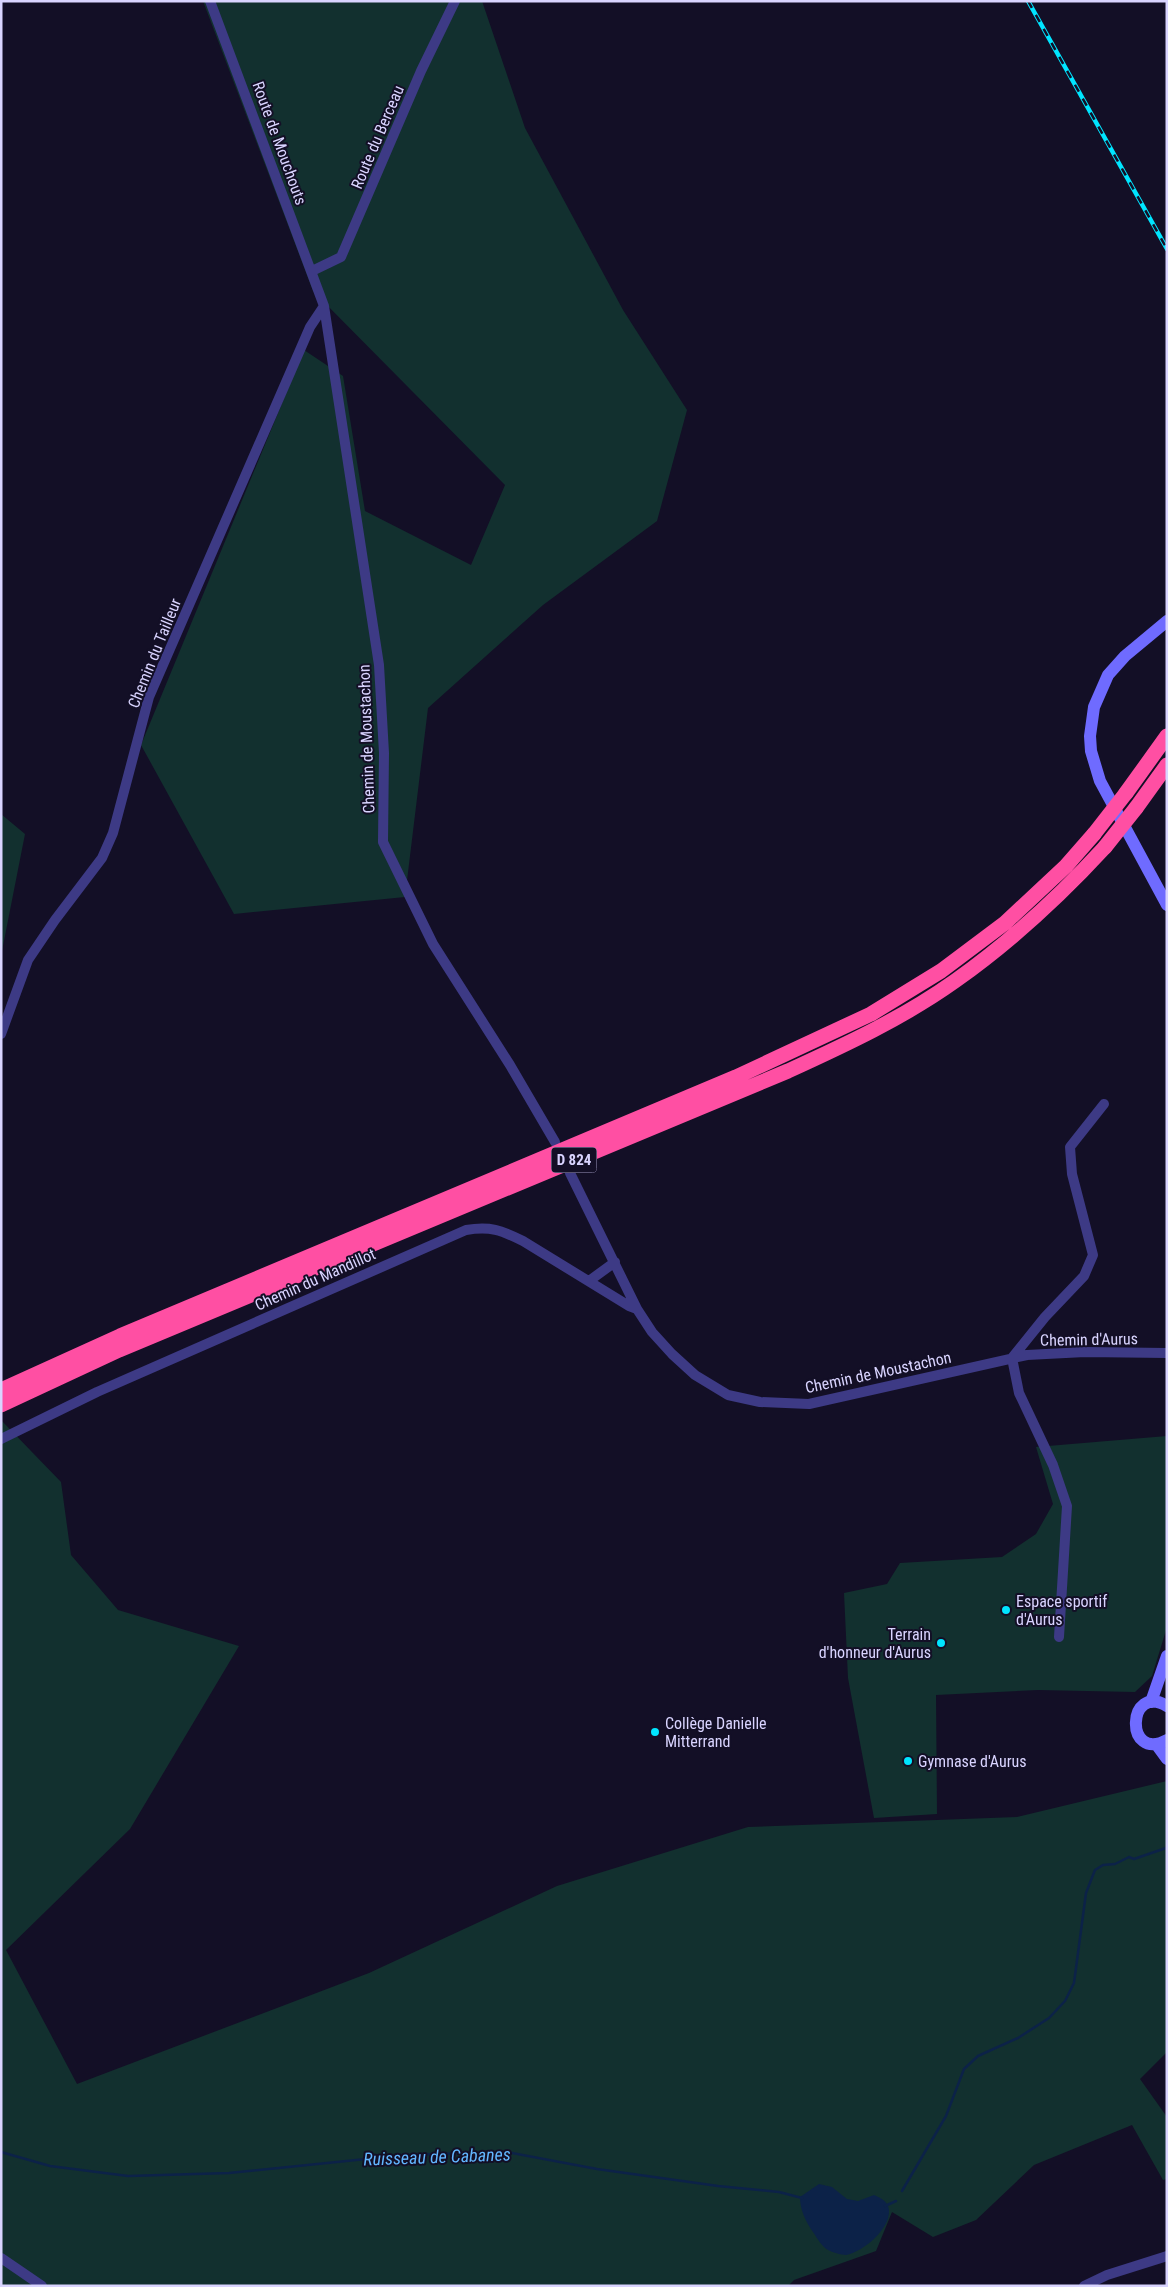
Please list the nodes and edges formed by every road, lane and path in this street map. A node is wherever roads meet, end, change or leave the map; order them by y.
1 (210, 1) edge
2 (455, 1) edge
3 (312, 271) junction
4 (320, 295) joint
5 (324, 306) junction
6 (1167, 621) edge
7 (1167, 736) edge
8 (1167, 765) edge
9 (1167, 905) edge
10 (1, 1034) edge
11 (1104, 1104) dead end
12 (554, 1142) dead end
13 (570, 1173) dead end
14 (615, 1262) junction
15 (589, 1282) junction
16 (637, 1309) junction
17 (1167, 1353) edge
18 (1012, 1358) junction
19 (1, 1390) edge
20 (1, 1405) edge
21 (1, 1439) edge
22 (1059, 1637) dead end
23 (1167, 1656) edge
24 (1151, 1702) junction
25 (1167, 1706) edge
26 (1161, 1742) edge
27 (1167, 1758) edge
28 (1167, 2256) edge
29 (1, 2258) edge
30 (42, 2286) edge
31 (1084, 2286) edge

1 - 3 street, Route de Mouchouts
2 - 3 street, Route du Berceau
3 - 4 street, Route de Mouchouts
4 - 5 street, Chemin de Moustachon
5 - 10 street, Chemin du Tailleur
5 - 12 street, Chemin de Moustachon
6 - 9 main road
7 - 19 highway, D 824, bridge
8 - 20 highway, D 824, bridge
11 - 18 street
13 - 14 street, Chemin de Moustachon
14 - 15 street
14 - 16 street, Chemin de Moustachon
15 - 16 street, Chemin du Mandillot
15 - 21 street, Chemin du Mandillot
16 - 18 street, Chemin de Moustachon
17 - 18 street, Chemin d'Aurus
18 - 22 street
23 - 24 main road
24 - 25 main road
24 - 26 main road
26 - 27 main road
28 - 31 street
29 - 30 street

